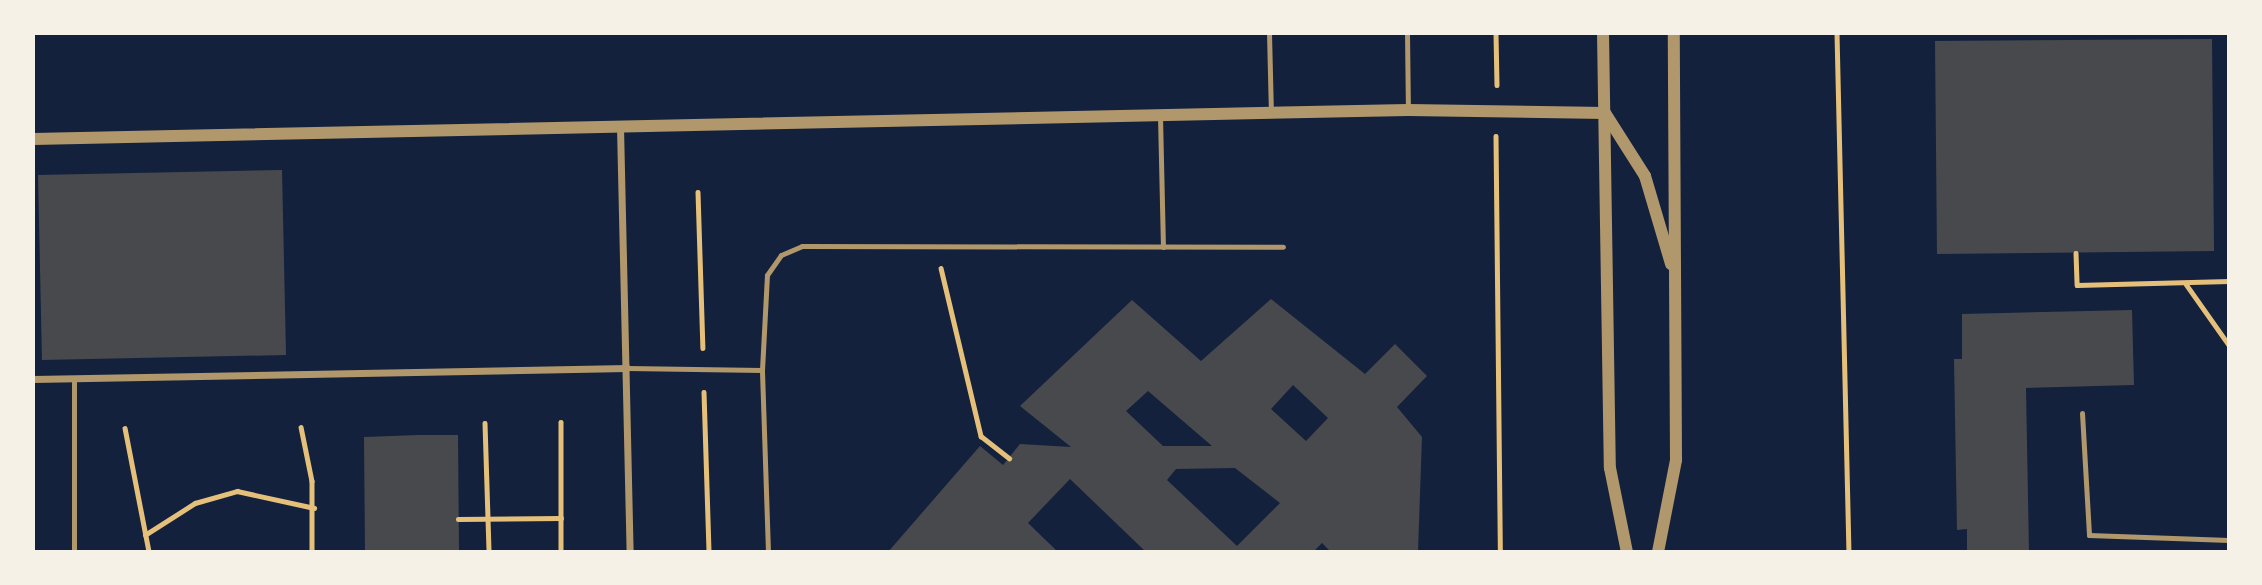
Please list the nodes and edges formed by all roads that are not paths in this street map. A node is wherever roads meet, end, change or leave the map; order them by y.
1 (1269, 33) edge
2 (1407, 33) edge
3 (1603, 33) edge
4 (1674, 33) edge
5 (1408, 110) junction
6 (1272, 113) junction
7 (1605, 113) junction
8 (1160, 116) junction
9 (620, 127) junction
10 (33, 139) edge
11 (1163, 247) junction
12 (1283, 247) dead end
13 (1678, 291) junction
14 (627, 368) junction
15 (762, 370) junction
16 (33, 379) edge
17 (74, 379) junction
18 (2082, 413) dead end
19 (2229, 540) edge
20 (74, 552) edge
21 (630, 552) edge
22 (768, 552) edge
23 (1627, 552) edge
24 (1658, 552) edge

1 - 6 lane
2 - 5 lane
3 - 7 street
4 - 13 street
5 - 6 street
5 - 7 street
6 - 8 street
7 - 13 street
7 - 23 street
8 - 9 street
8 - 11 lane
9 - 10 street
9 - 14 street
11 - 12 lane
11 - 15 lane
13 - 24 street
14 - 15 lane
14 - 17 street
14 - 21 street
15 - 22 lane
16 - 17 street
17 - 20 lane
18 - 19 lane

